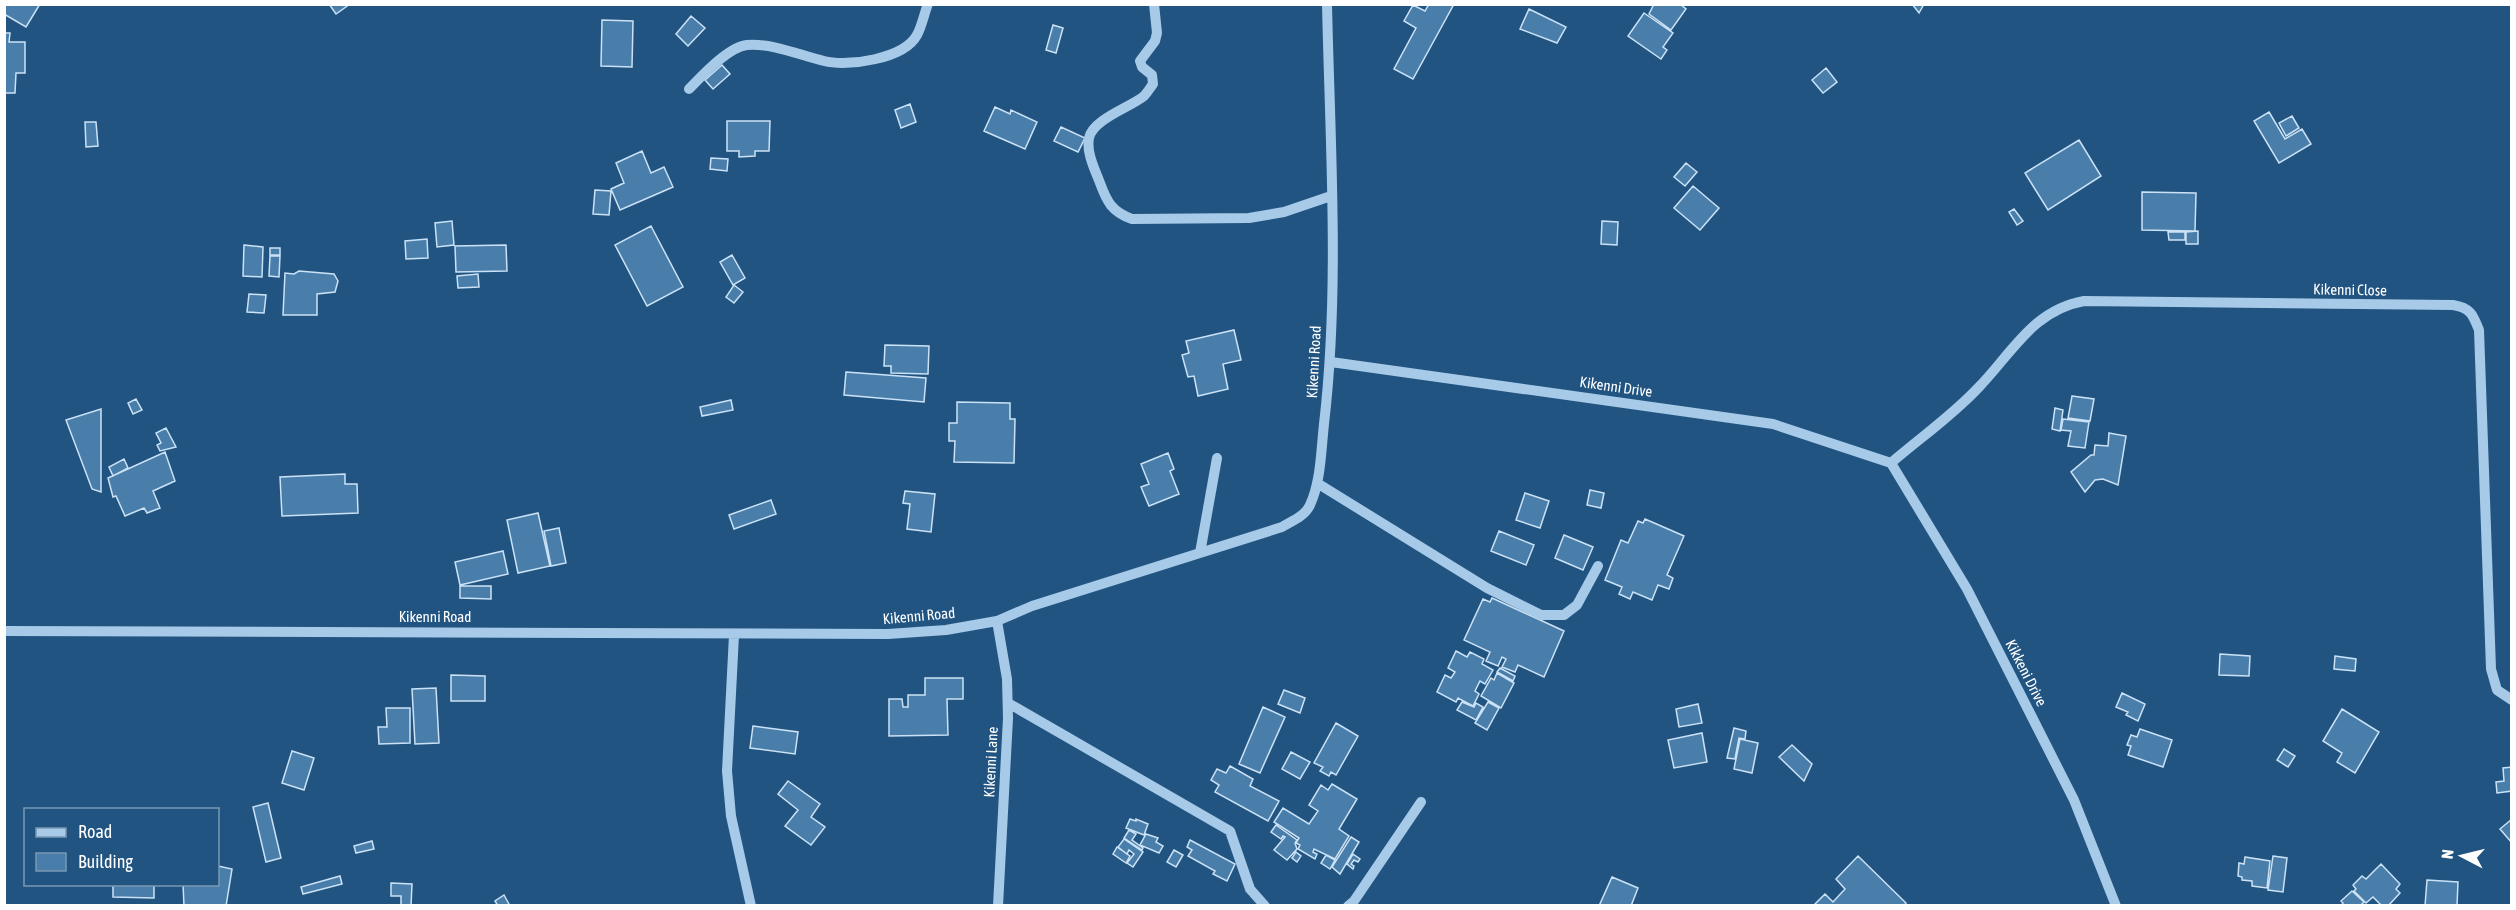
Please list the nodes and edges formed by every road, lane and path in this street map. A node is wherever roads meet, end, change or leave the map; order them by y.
1 (928, 4) edge
2 (1154, 4) edge
3 (1327, 4) edge
4 (689, 89) dead end
5 (1331, 196) junction
6 (1331, 362) junction
7 (1217, 458) dead end
8 (1892, 463) junction
9 (1317, 483) junction
10 (1200, 553) junction
11 (1598, 566) dead end
12 (997, 621) junction
13 (4, 631) edge
14 (734, 635) junction
15 (2511, 700) edge
16 (1008, 703) junction
17 (1421, 802) dead end
18 (751, 906) edge
19 (998, 906) edge
20 (1265, 906) edge
21 (1348, 906) edge
22 (2116, 906) edge

1 - 4 street
2 - 5 street
3 - 5 street, Kikenni Road
5 - 6 street, Kikenni Road
6 - 8 street, Kikenni Drive
6 - 9 street, Kikenni Road
7 - 10 street
8 - 15 street, Kikenni Close
8 - 22 street, Kikkeni Drive
9 - 10 street, Kikenni Road
9 - 11 street
10 - 12 street, Kikenni Road
12 - 14 street, Kikenni Road
12 - 16 street, Kikenni Lane
13 - 14 street, Kikenni Road
14 - 18 street
16 - 19 street, Kikenni Lane
16 - 20 street
17 - 21 street

